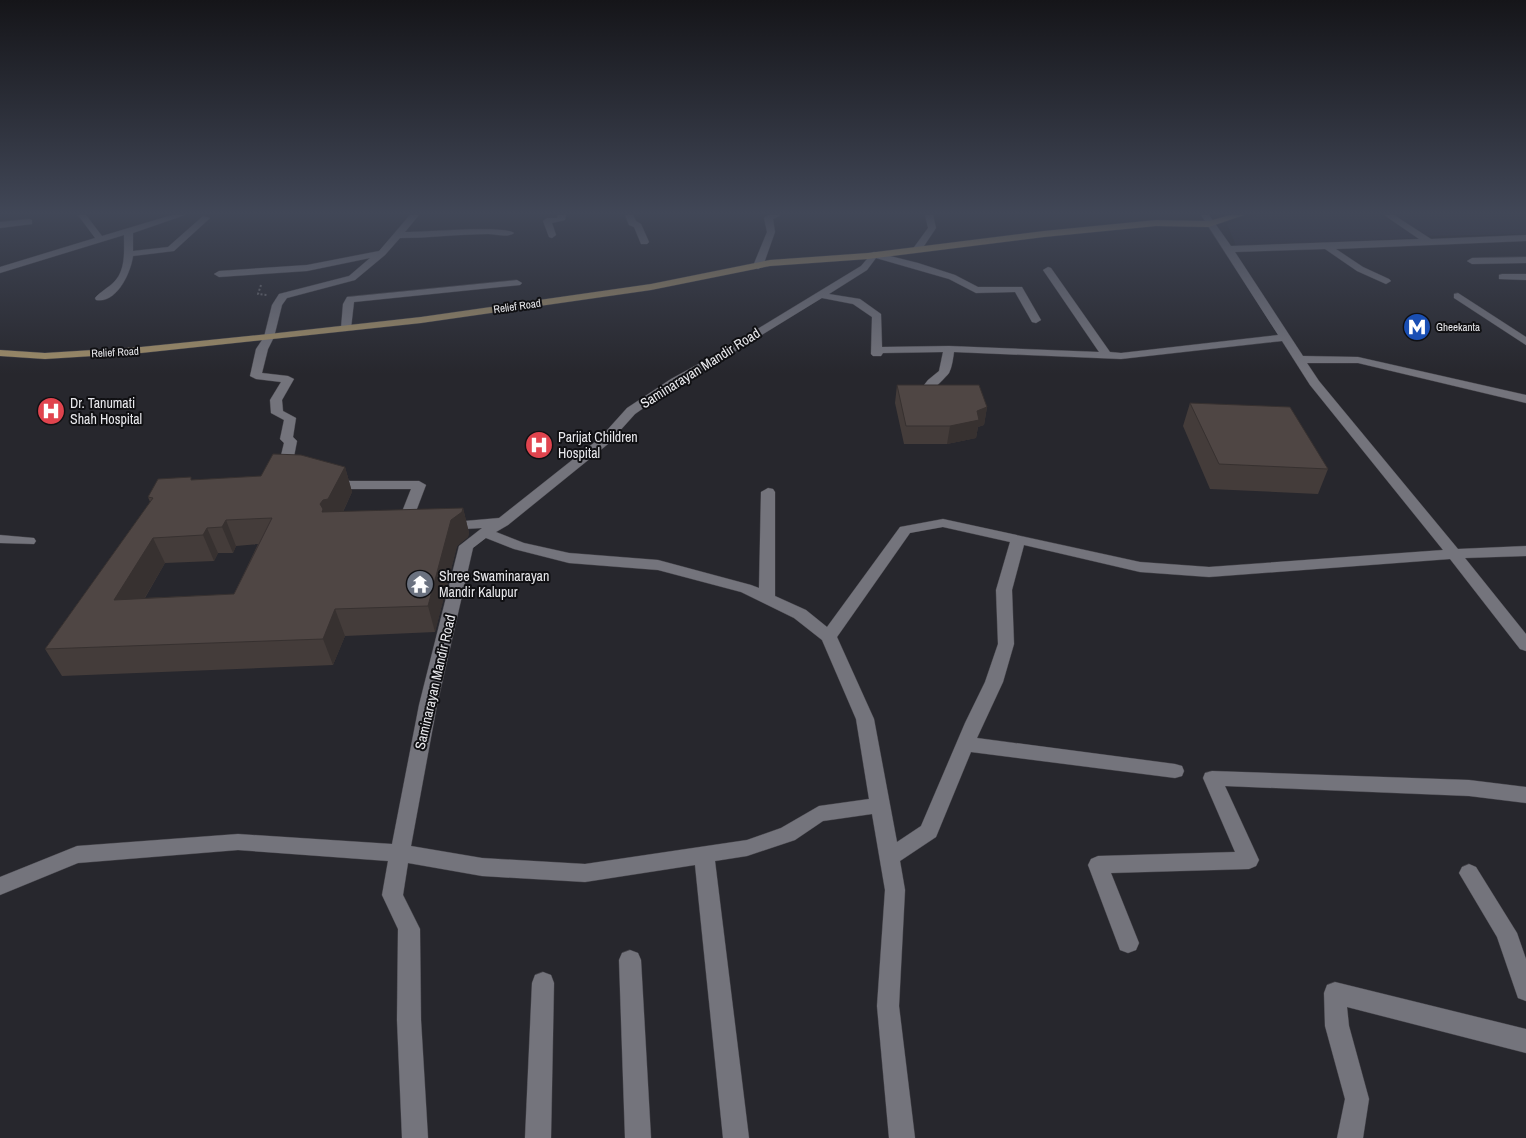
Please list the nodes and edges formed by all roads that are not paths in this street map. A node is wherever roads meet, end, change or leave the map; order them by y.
1 (127, 268) edge
2 (305, 268) edge
3 (364, 268) edge
4 (747, 268) edge
5 (864, 268) edge
6 (925, 268) edge
7 (1240, 268) edge
8 (1359, 268) edge
9 (1048, 270) dead end
10 (219, 274) dead end
11 (1526, 276) edge
12 (1502, 277) dead end
13 (340, 281) junction
14 (1386, 281) dead end
15 (518, 282) dead end
16 (820, 295) junction
17 (1458, 296) dead end
18 (100, 298) dead end
19 (351, 299) junction
20 (1036, 320) dead end
21 (346, 328) junction
22 (269, 337) junction
23 (1285, 337) junction
24 (1526, 342) edge
25 (949, 349) junction
26 (0, 354) edge
27 (1107, 356) junction
28 (1298, 358) junction
29 (923, 394) edge
30 (1526, 398) edge
31 (297, 471) edge
32 (322, 476) edge
33 (768, 492) dead end
34 (503, 522) junction
35 (437, 526) edge
36 (403, 527) junction
37 (420, 527) edge
38 (384, 528) edge
39 (484, 532) junction
40 (0, 539) edge
41 (1018, 539) junction
42 (29, 541) dead end
43 (1526, 551) edge
44 (1455, 554) junction
45 (767, 598) junction
46 (829, 637) junction
47 (1526, 644) edge
48 (966, 744) junction
49 (1175, 771) dead end
50 (1526, 795) edge
51 (880, 805) junction
52 (400, 853) junction
53 (704, 855) junction
54 (889, 858) junction
55 (1469, 873) dead end
56 (0, 886) edge
57 (1128, 943) dead end
58 (630, 960) dead end
59 (543, 983) dead end
60 (1526, 990) edge
61 (1526, 1041) edge
62 (415, 1138) edge
63 (538, 1138) edge
64 (638, 1138) edge
65 (736, 1138) edge
66 (902, 1138) edge
67 (1350, 1138) edge

1 - 18 street
2 - 10 street
3 - 13 street
4 - 21 main road, Relief Road
5 - 16 street, Saminarayan Mandir Road
6 - 20 street
7 - 23 street
8 - 14 street
9 - 27 street
11 - 12 street
13 - 19 street
13 - 22 street
15 - 19 street
16 - 25 street
16 - 34 street, Saminarayan Mandir Road
17 - 24 street
19 - 21 street
21 - 22 main road, Relief Road
22 - 26 main road, Relief Road
22 - 31 street
23 - 27 street
23 - 28 street
25 - 27 street
25 - 29 street
28 - 30 street
28 - 44 street
32 - 36 street
33 - 45 street
34 - 35 street
34 - 39 street, Saminarayan Mandir Road
36 - 37 street
36 - 38 street
39 - 45 street
39 - 52 street, Saminarayan Mandir Road
40 - 42 street
41 - 44 street
41 - 46 street
41 - 48 street
43 - 44 street
44 - 47 street
45 - 46 street
46 - 51 street
48 - 49 street
48 - 54 street
50 - 57 street
51 - 53 street
51 - 54 street
52 - 53 street
52 - 56 street
52 - 62 street, Saminarayan Mandir Road
53 - 65 street
54 - 66 street
55 - 60 street
58 - 64 street
59 - 63 street
61 - 67 street

